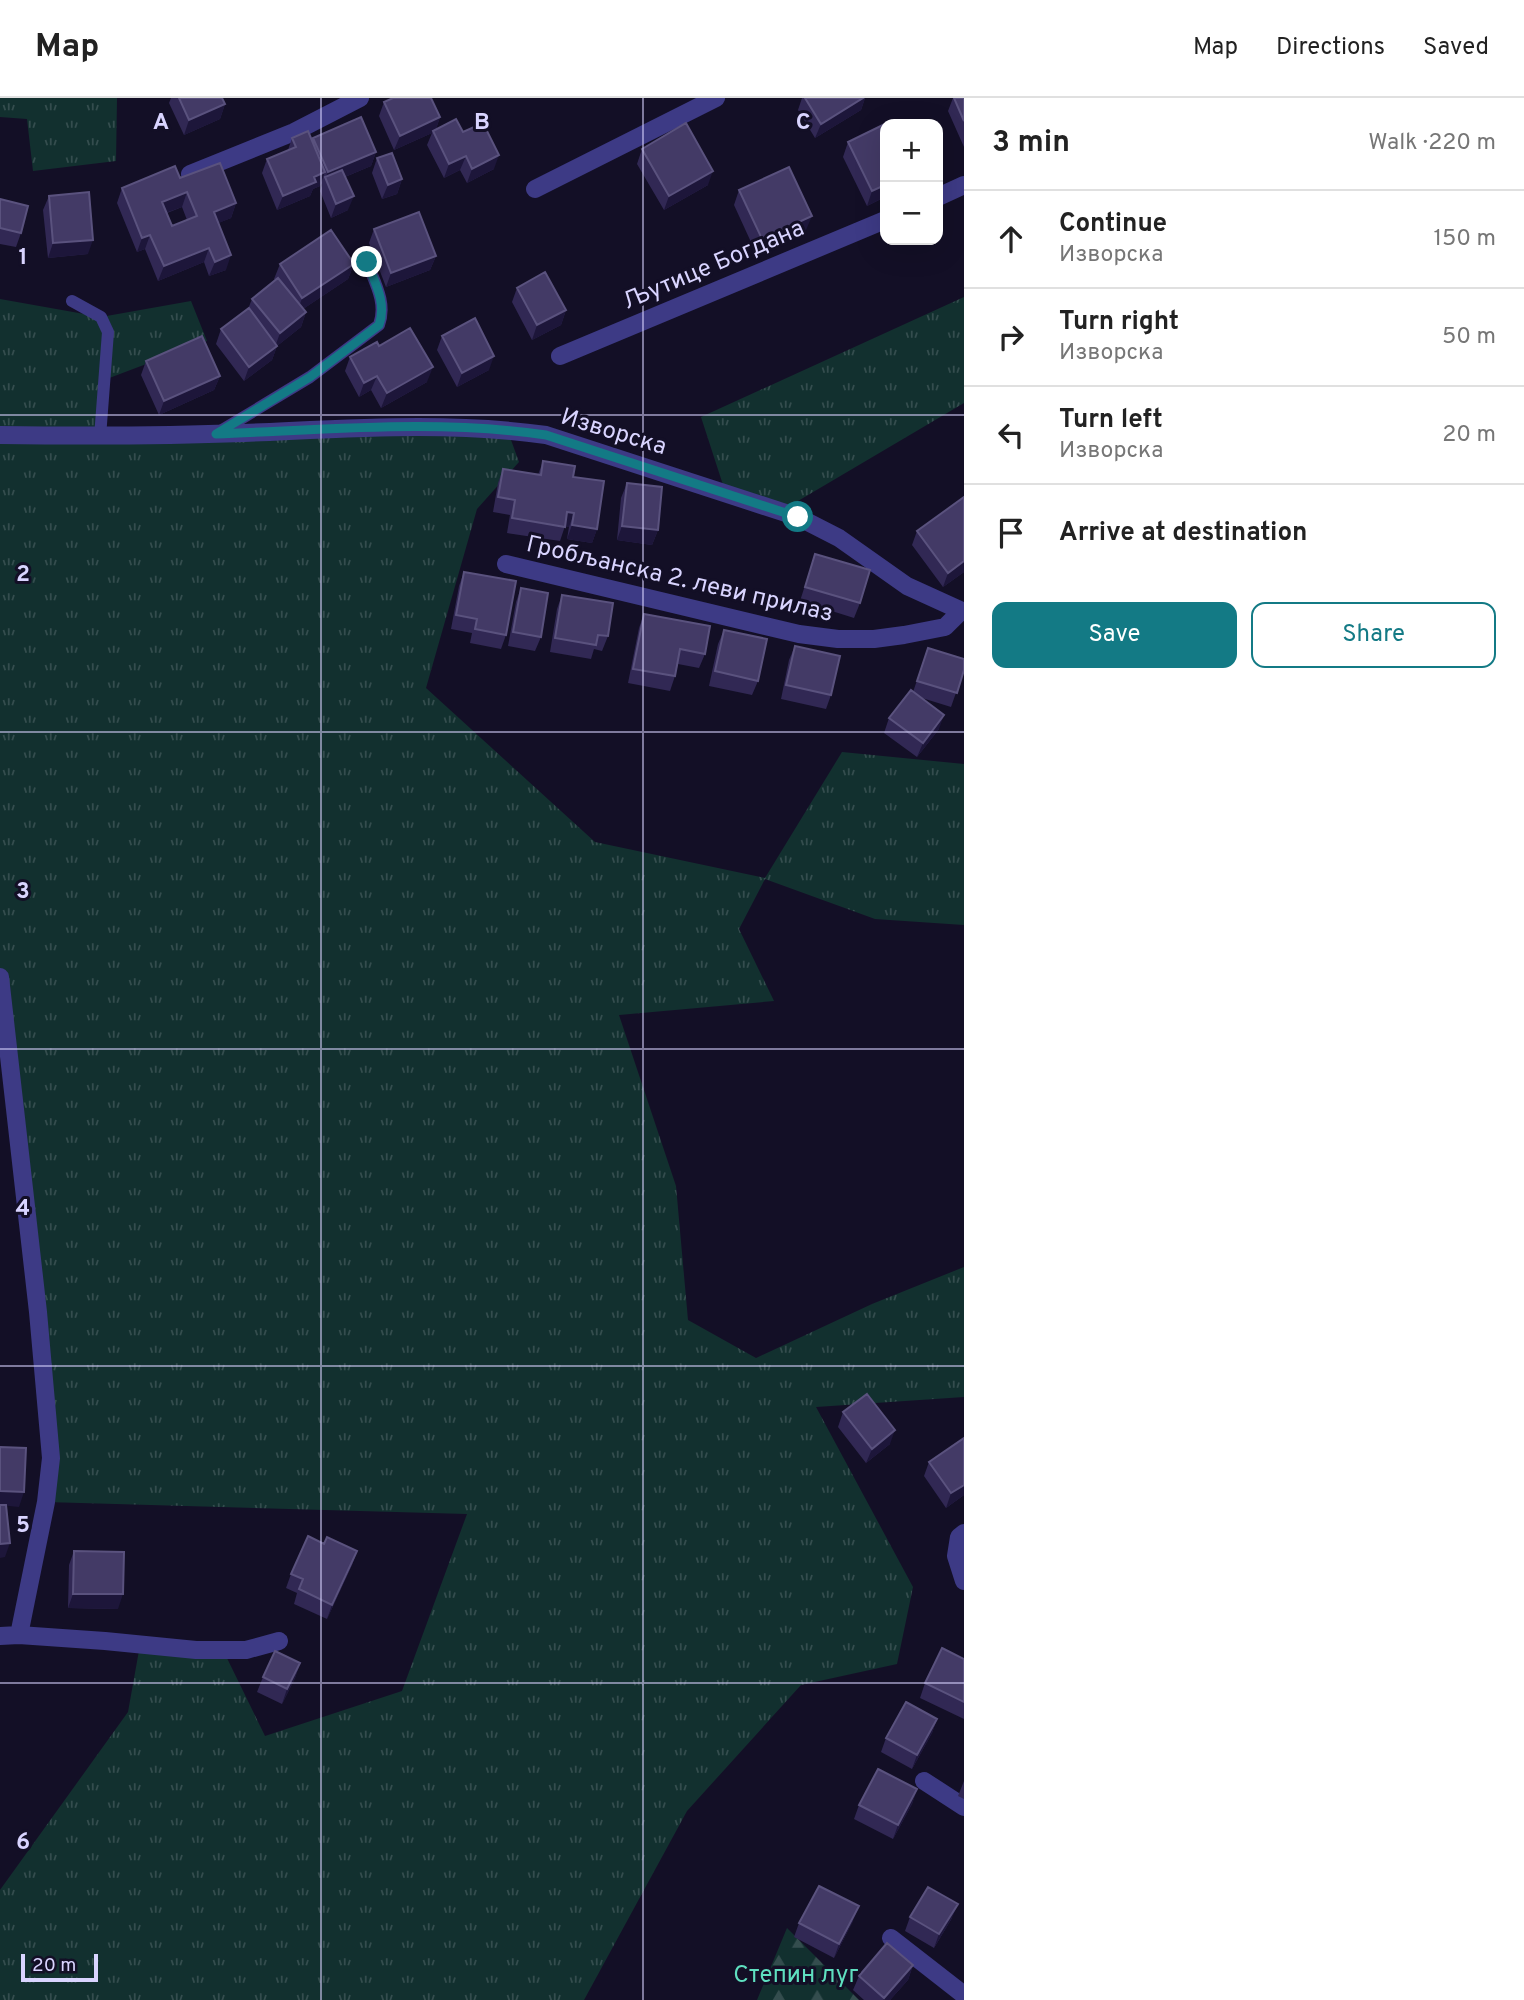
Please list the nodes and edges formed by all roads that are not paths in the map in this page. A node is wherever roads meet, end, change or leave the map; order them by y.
1 (360, 98) edge
2 (716, 98) edge
3 (190, 174) edge
4 (964, 185) edge
5 (535, 189) dead end
6 (943, 195) edge
7 (880, 221) edge
8 (367, 262) dead end
9 (72, 301) dead end
10 (561, 356) dead end
11 (216, 434) junction
12 (0, 435) edge
13 (100, 437) junction
14 (506, 564) dead end
15 (963, 612) edge
16 (0, 977) edge
17 (964, 1533) edge
18 (964, 1581) edge
19 (19, 1635) junction
20 (0, 1636) edge
21 (279, 1641) dead end
22 (923, 1782) dead end
23 (964, 1807) edge
24 (891, 1938) dead end
25 (964, 1995) edge

1 - 3 street
2 - 5 street
4 - 6 street
7 - 10 street, Љутице Богдана
8 - 11 lane, Изворска
9 - 13 lane
11 - 13 street, Изворска
11 - 15 street, Изворска
12 - 13 street, Изворска
14 - 15 street, Гробљанска 2. леви прилаз
16 - 19 street
17 - 18 street
19 - 20 street
19 - 21 street
22 - 23 street
24 - 25 street

